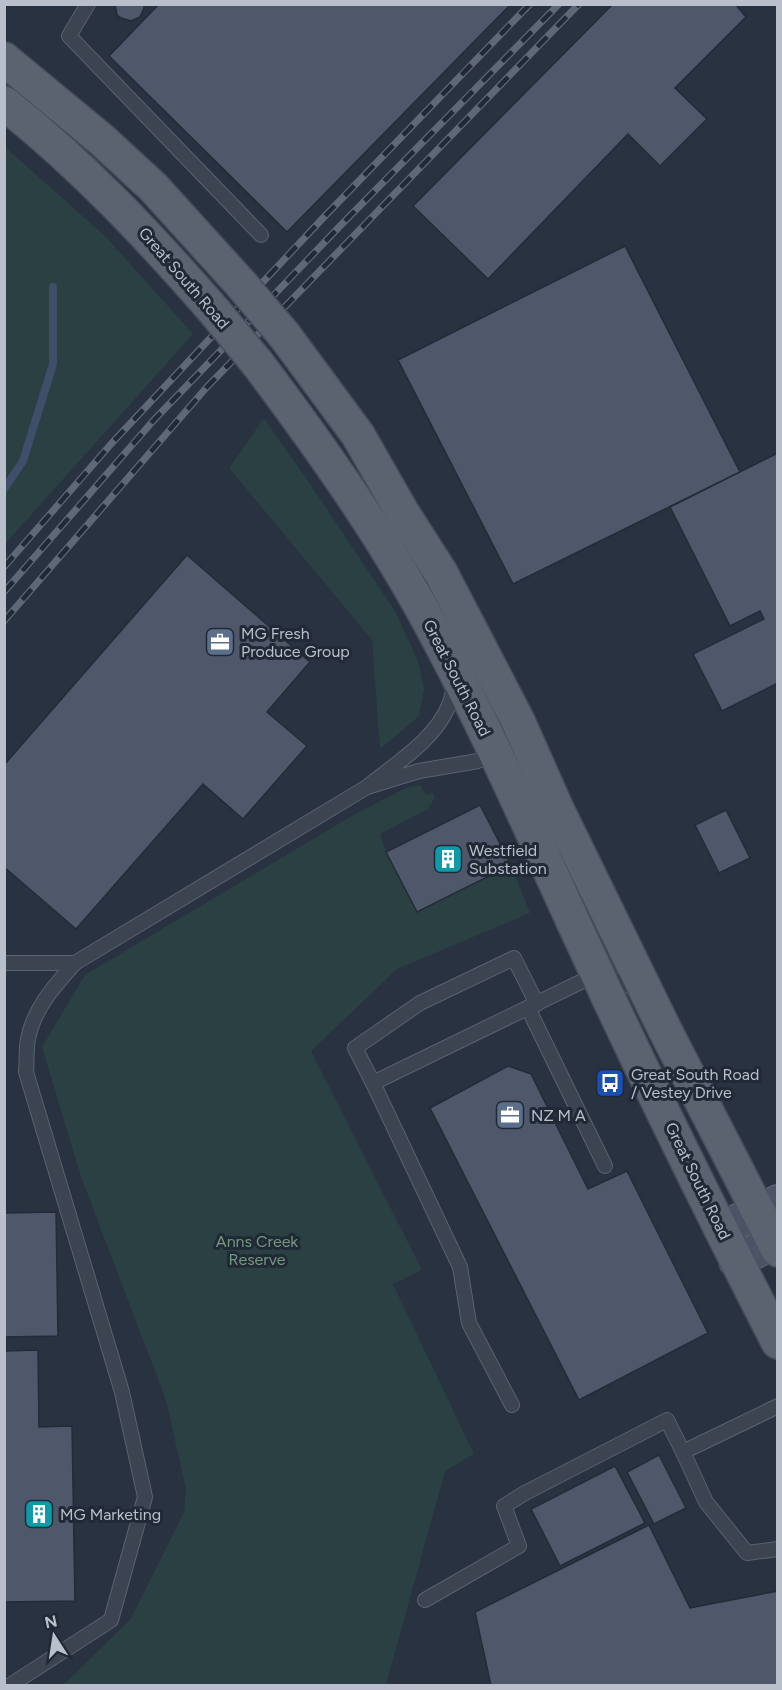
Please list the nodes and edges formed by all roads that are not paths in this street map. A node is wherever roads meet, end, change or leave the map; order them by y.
1 (88, 4) edge
2 (4, 59) edge
3 (4, 103) edge
4 (261, 235) dead end
5 (457, 675) junction
6 (511, 747) junction
7 (367, 787) junction
8 (4, 963) edge
9 (75, 963) junction
10 (597, 974) junction
11 (646, 992) junction
12 (533, 1006) junction
13 (373, 1083) junction
14 (605, 1166) dead end
15 (767, 1207) edge
16 (721, 1229) junction
17 (776, 1244) edge
18 (736, 1261) junction
19 (777, 1342) edge
20 (512, 1405) dead end
21 (777, 1406) edge
22 (683, 1452) junction
23 (777, 1549) edge
24 (425, 1600) dead end
25 (9, 1686) edge

1 - 4 lane
2 - 6 main road, Great South Road, bridge
3 - 5 main road, Great South Road, bridge
5 - 6 main road, Great South Road
5 - 7 lane
6 - 7 lane
6 - 10 main road, Great South Road
6 - 11 main road, Great South Road
7 - 9 lane
8 - 9 lane
9 - 25 lane
10 - 11 lane
10 - 12 lane
10 - 16 main road, Great South Road
11 - 15 main road, Great South Road
12 - 13 lane
12 - 13 lane
12 - 14 lane
13 - 20 lane
15 - 16 street
15 - 17 main road, Great South Road
16 - 18 main road, Great South Road
17 - 18 street
18 - 19 main road, Great South Road
21 - 22 lane
22 - 23 lane
22 - 24 lane

